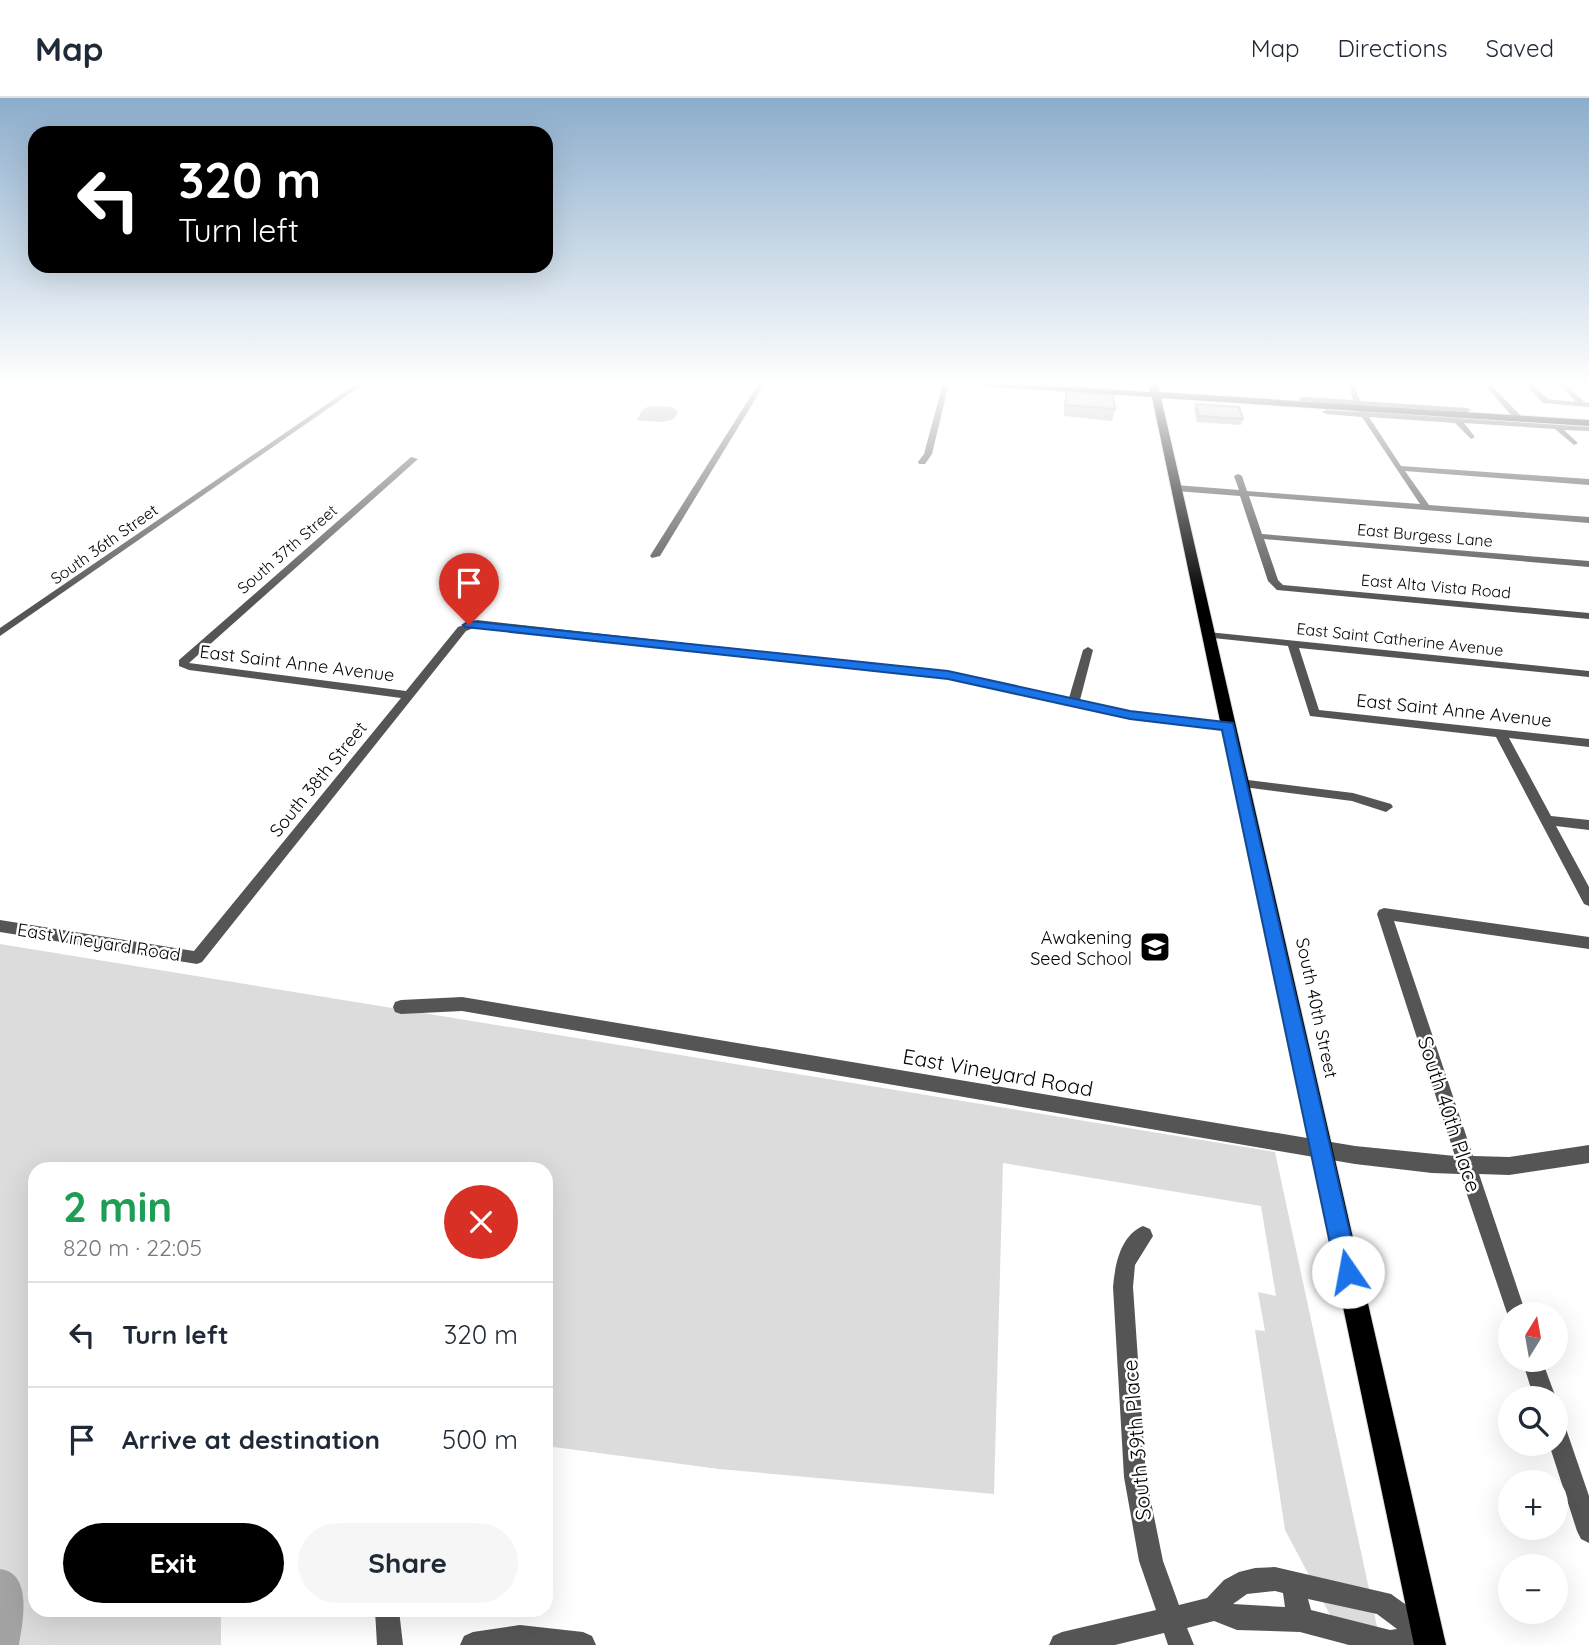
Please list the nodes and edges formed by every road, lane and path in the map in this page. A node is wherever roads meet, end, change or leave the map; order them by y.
1 (258, 455) edge
2 (717, 455) edge
3 (927, 455) edge
4 (1169, 455) edge
5 (1392, 455) edge
6 (414, 459) dead end
7 (922, 462) dead end
8 (1400, 468) junction
9 (1238, 475) dead end
10 (1589, 482) edge
11 (1176, 488) junction
12 (1244, 493) junction
13 (1426, 507) junction
14 (1589, 520) edge
15 (1258, 536) junction
16 (655, 555) dead end
17 (1589, 564) edge
18 (1589, 616) edge
19 (0, 634) edge
20 (1208, 635) junction
21 (1293, 644) junction
22 (1088, 650) dead end
23 (183, 664) joint
24 (1589, 674) edge
25 (408, 695) junction
26 (1073, 703) junction
27 (1228, 726) junction
28 (1500, 733) junction
29 (1589, 743) edge
30 (1240, 783) junction
31 (1386, 807) dead end
32 (1547, 820) junction
33 (1589, 825) edge
34 (1589, 900) edge
35 (0, 926) edge
36 (1589, 943) edge
37 (197, 958) joint
38 (401, 1007) dead end
39 (1321, 1150) junction
40 (1589, 1154) edge
41 (1467, 1166) junction
42 (1143, 1236) dead end
43 (1513, 1302) edge
44 (1564, 1456) edge
45 (1589, 1531) edge
46 (1293, 1583) junction
47 (1214, 1609) junction
48 (388, 1617) edge
49 (1172, 1618) junction
50 (1300, 1620) junction
51 (1429, 1641) edge
52 (390, 1645) edge
53 (473, 1645) edge
54 (583, 1645) edge
55 (1062, 1645) edge
56 (1181, 1645) edge

1 - 19 street, South 36th Street
2 - 16 street
3 - 7 street
4 - 11 main road, South 40th Street
5 - 8 street
6 - 23 street, South 37th Street
8 - 10 street
8 - 13 street
9 - 12 street
11 - 12 street
11 - 20 main road, South 40th Street
12 - 13 street
12 - 15 street
13 - 14 street
15 - 17 street, East Burgess Lane
15 - 18 street, East Alta Vista Road
20 - 21 street, East Saint Catherine Avenue
20 - 27 main road, South 40th Street
21 - 24 street, East Saint Catherine Avenue
21 - 28 street, East Saint Anne Avenue
22 - 26 street
23 - 25 street, East Saint Anne Avenue
25 - 26 street, South 38th Street
25 - 37 street, South 38th Street
26 - 27 street
27 - 30 main road, South 40th Street
28 - 29 street, East Saint Anne Avenue
28 - 32 street
30 - 31 street
30 - 39 main road, South 40th Street
32 - 33 street
32 - 34 street
35 - 37 street, East Vineyard Road
36 - 41 street, South 40th Place
38 - 39 street, East Vineyard Road
39 - 41 street, East Vineyard Road
39 - 51 main road, South 40th Street
40 - 41 street, East Vineyard Road
41 - 43 street, South 40th Place
42 - 49 street, South 39th Place
44 - 45 street
46 - 47 street
46 - 50 street
46 - 51 street
47 - 49 street
47 - 50 street
48 - 52 street
49 - 55 street
49 - 56 street, South 39th Place
50 - 51 street
53 - 54 street

